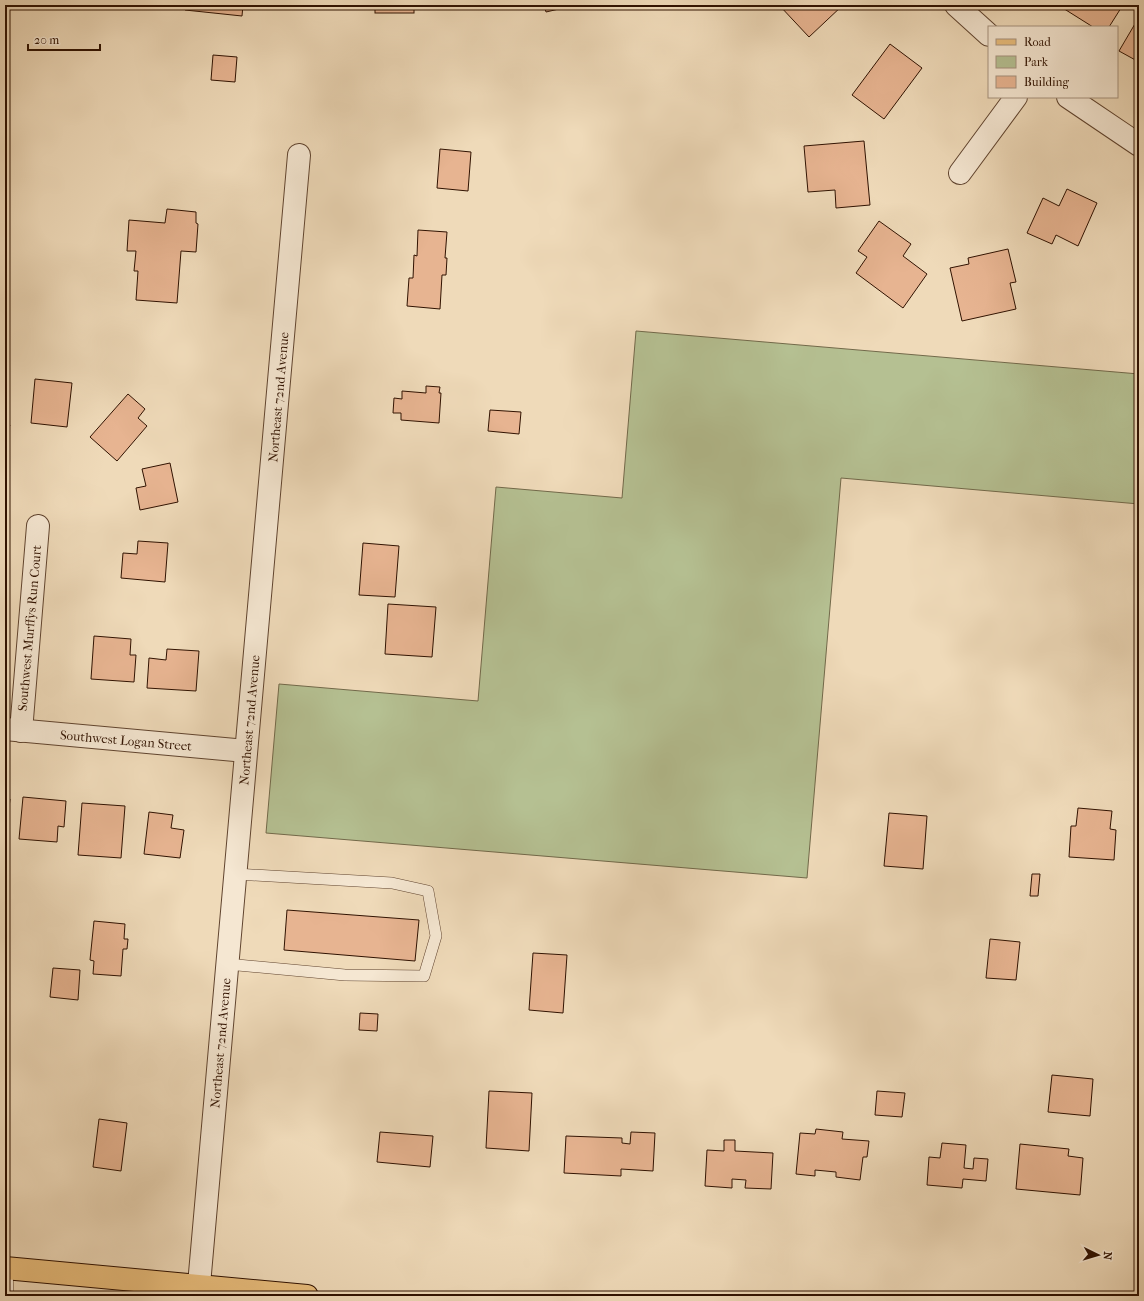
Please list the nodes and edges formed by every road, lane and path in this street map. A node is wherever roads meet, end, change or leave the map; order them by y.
1 (956, 5) edge
2 (988, 33) edge
3 (1015, 98) edge
4 (1069, 98) edge
5 (1139, 145) edge
6 (299, 155) dead end
7 (960, 173) dead end
8 (38, 526) dead end
9 (13, 730) edge
10 (246, 752) junction
11 (236, 874) junction
12 (227, 964) junction
13 (6, 1268) edge
14 (198, 1291) edge
15 (8, 1296) edge
16 (307, 1296) edge

1 - 2 street
3 - 7 street
4 - 5 street
6 - 10 street, Northeast 72nd Avenue
8 - 9 street, Southwest Murffys Run Court
9 - 10 street, Southwest Logan Street
10 - 11 street, Northeast 72nd Avenue
11 - 12 street, Northeast 72nd Avenue
11 - 12 lane
12 - 14 street, Northeast 72nd Avenue
13 - 14 main road
13 - 15 lane
14 - 16 main road

